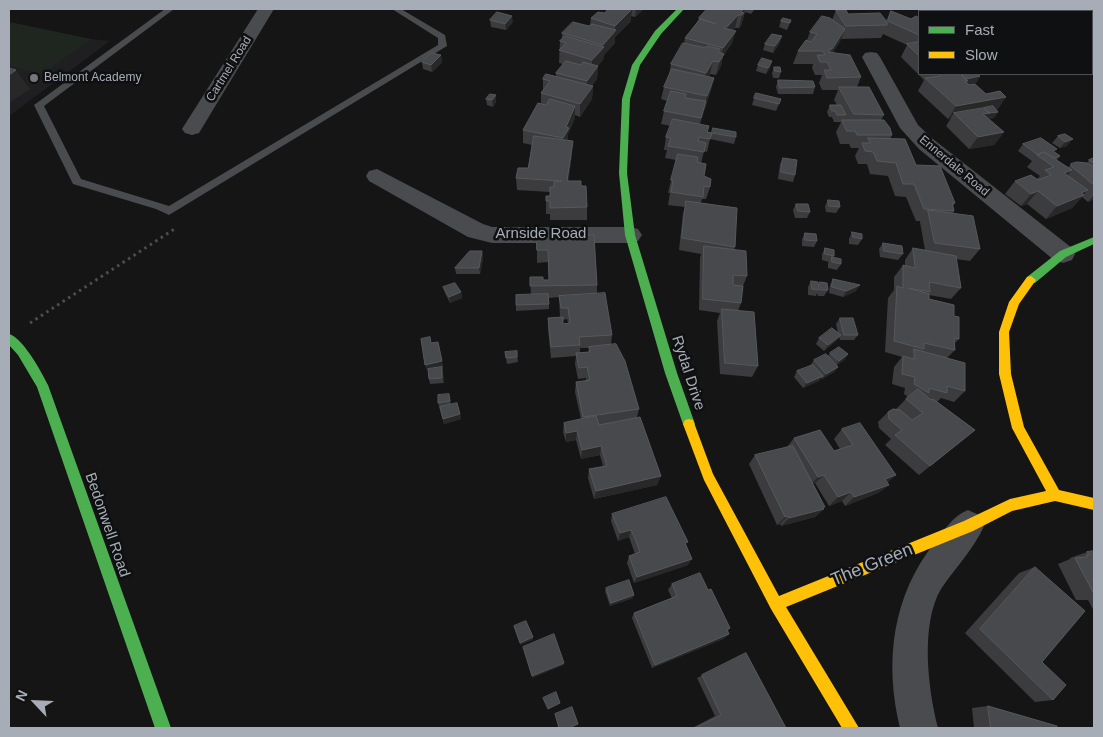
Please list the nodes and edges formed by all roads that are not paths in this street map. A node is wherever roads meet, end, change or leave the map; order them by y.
1 (170, 9) edge
2 (266, 9) edge
3 (396, 9) edge
4 (681, 9) edge
5 (871, 57) dead end
6 (192, 129) dead end
7 (376, 176) dead end
8 (630, 235) junction
9 (1094, 240) edge
10 (1063, 254) junction
11 (9, 338) edge
12 (1055, 495) junction
13 (1094, 504) edge
14 (968, 526) junction
15 (776, 604) junction
16 (163, 728) edge
17 (851, 728) edge
18 (919, 728) edge

1 - 3 lane
2 - 6 street, Cartmel Road
4 - 8 street, Rydal Drive
5 - 10 street, Ennerdale Road
7 - 8 street, Arnside Road
8 - 15 street, Rydal Drive
9 - 10 street
10 - 12 street
11 - 16 street, Bedonwell Road
12 - 13 street, The Green
12 - 14 street, The Green
14 - 15 street, The Green
14 - 18 street, The Green
15 - 17 street, Rydal Drive

